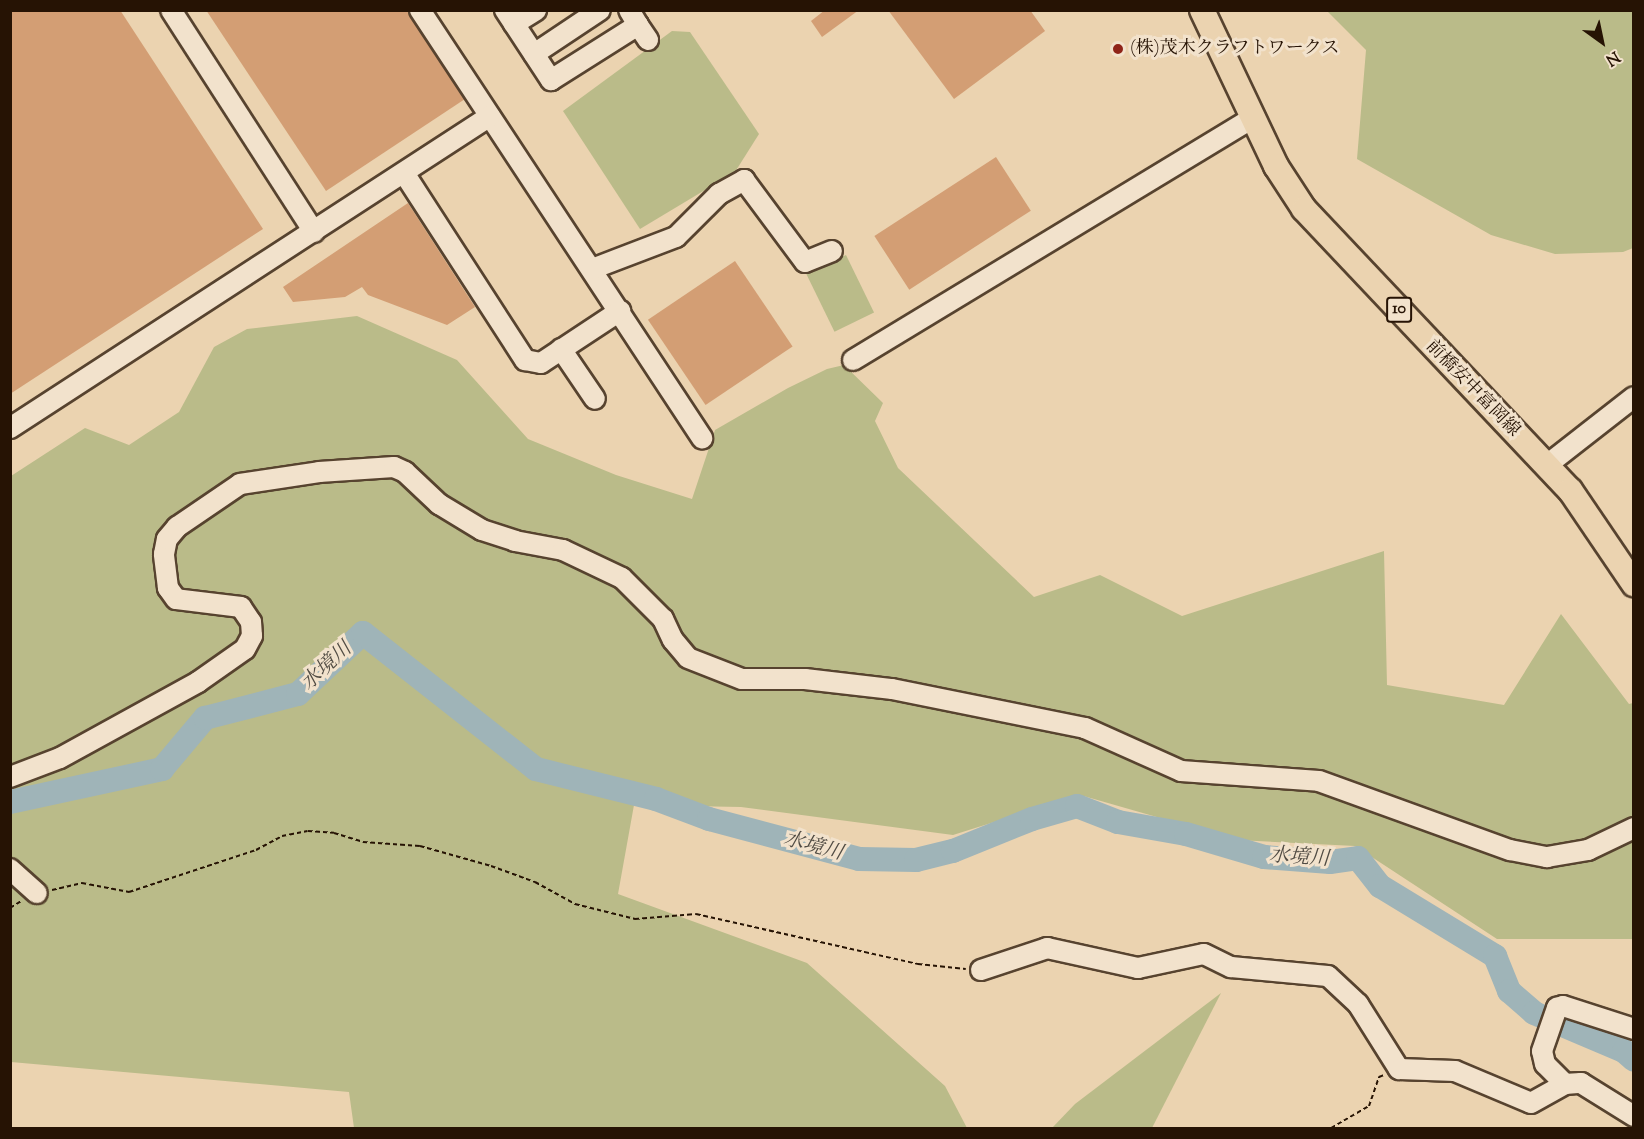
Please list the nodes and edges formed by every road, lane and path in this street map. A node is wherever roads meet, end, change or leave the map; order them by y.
1 (420, 10) edge
2 (536, 10) edge
3 (600, 10) edge
4 (1202, 10) edge
5 (178, 13) edge
6 (510, 17) edge
7 (638, 25) edge
8 (534, 54) junction
9 (490, 116) junction
10 (1254, 117) junction
11 (404, 173) junction
12 (314, 232) junction
13 (832, 251) dead end
14 (592, 269) junction
15 (620, 310) junction
16 (561, 349) junction
17 (853, 360) dead end
18 (1634, 397) edge
19 (595, 399) dead end
20 (10, 428) edge
21 (702, 438) dead end
22 (1547, 465) junction
23 (1634, 584) edge
24 (10, 777) edge
25 (1634, 828) edge
26 (10, 869) edge
27 (37, 893) joint
28 (981, 970) joint
29 (1634, 1029) edge
30 (1398, 1069) junction
31 (1565, 1084) junction
32 (1634, 1116) edge
33 (1331, 1128) edge

1 - 9 street
2 - 6 street
3 - 8 street
4 - 10 main road, 前橋安中富岡線 / 10
5 - 12 street
6 - 8 street
7 - 8 street
9 - 11 street
9 - 14 street
10 - 17 street
10 - 22 main road, 前橋安中富岡線 / 10
11 - 12 street
11 - 16 street
12 - 20 street
13 - 14 street
14 - 15 street
15 - 16 street
15 - 21 street
16 - 19 street
18 - 22 street
22 - 23 main road, 前橋安中富岡線 / 10
24 - 25 street
26 - 27 street
27 - 28 path
28 - 30 street
29 - 31 street
30 - 31 street
30 - 33 path
31 - 32 street

